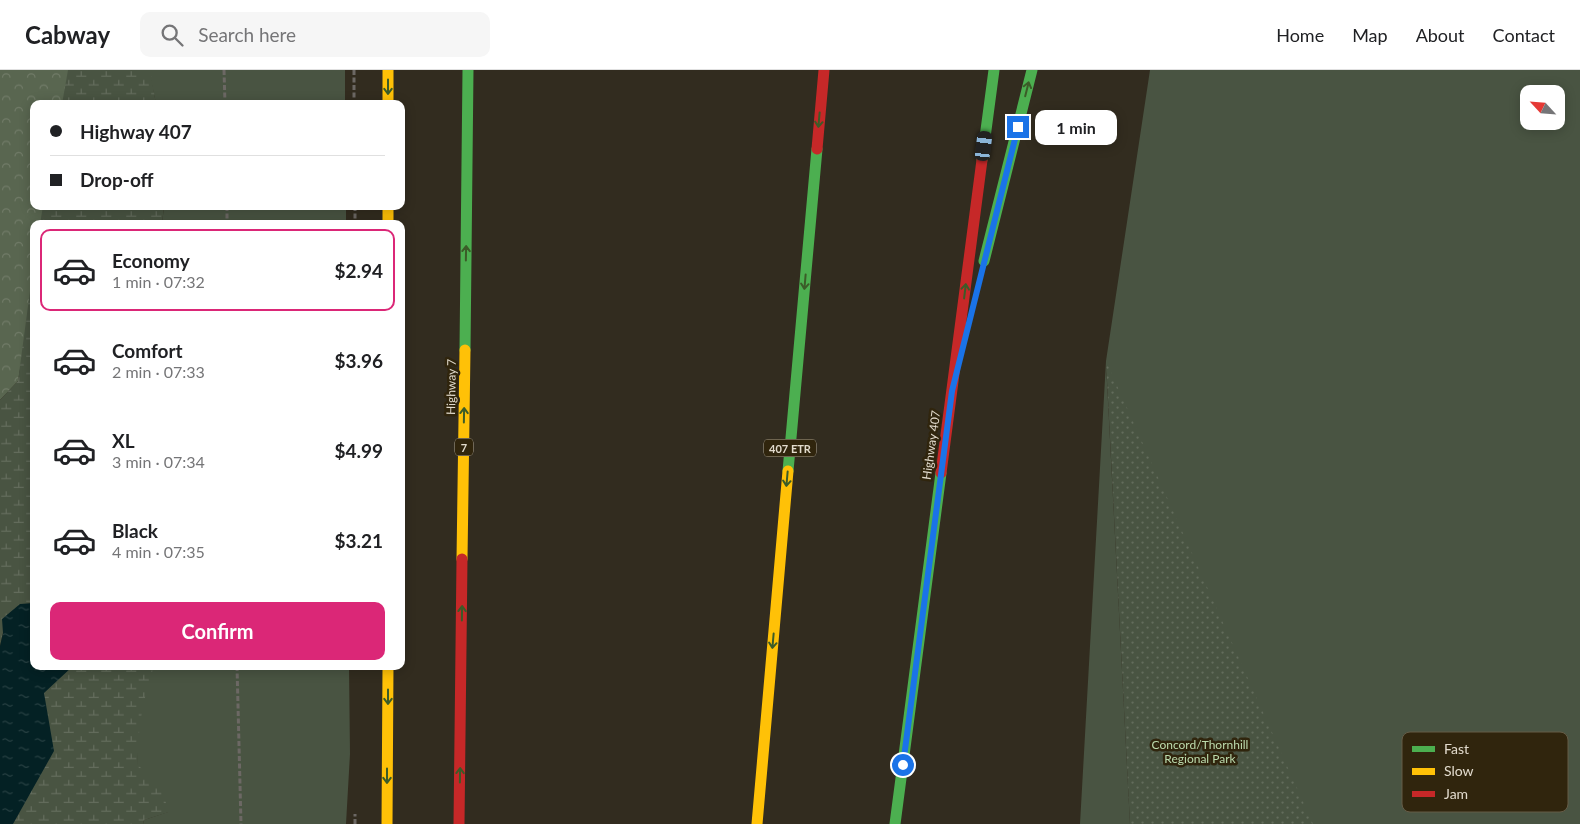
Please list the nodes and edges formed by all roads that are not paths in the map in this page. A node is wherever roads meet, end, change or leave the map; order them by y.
1 (388, 70) edge
2 (468, 70) edge
3 (824, 70) edge
4 (994, 70) edge
5 (1032, 70) edge
6 (388, 100) edge
7 (982, 268) dead end
8 (978, 287) dead end
9 (952, 391) junction
10 (388, 670) edge
11 (387, 824) edge
12 (459, 824) edge
13 (757, 824) edge
14 (895, 824) edge

1 -> 6 main road
12 -> 2 main road, Highway 7 / 7
3 -> 13 main road, 407 ETR
9 -> 4 main road, Highway 407
7 -> 5 main road
8 - 9 main road
9 - 14 main road, Highway 407
10 -> 11 main road

